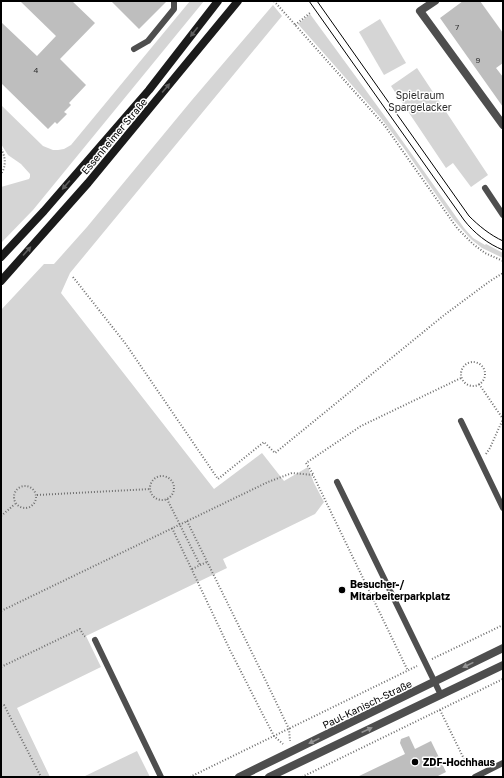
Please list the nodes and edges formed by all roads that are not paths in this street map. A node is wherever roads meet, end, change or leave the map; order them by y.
1 (174, 1) edge
2 (218, 1) edge
3 (238, 1) edge
4 (435, 1) edge
5 (134, 49) dead end
6 (503, 125) edge
7 (485, 188) dead end
8 (503, 215) edge
9 (1, 257) edge
10 (1, 280) edge
11 (461, 421) dead end
12 (337, 482) dead end
13 (501, 499) edge
14 (503, 508) edge
15 (95, 640) road end
16 (503, 648) edge
17 (503, 665) edge
18 (434, 682) junction
19 (441, 695) junction
20 (503, 763) edge
21 (161, 777) edge
22 (239, 777) edge
23 (269, 777) edge
24 (475, 777) edge

1 - 5 lane
2 -> 9 main road, Essenheimer Straße
10 -> 3 main road, Essenheimer Straße
4 - 6 street
7 - 8 lane
11 - 13 lane
12 - 18 lane
13 - 14 lane
15 - 21 lane
16 -> 18 street, Paul-Kanisch-Straße
17 - 19 street
18 - 19 lane
18 -> 22 street, Paul-Kanisch-Straße
23 -> 19 street
20 - 24 lane

